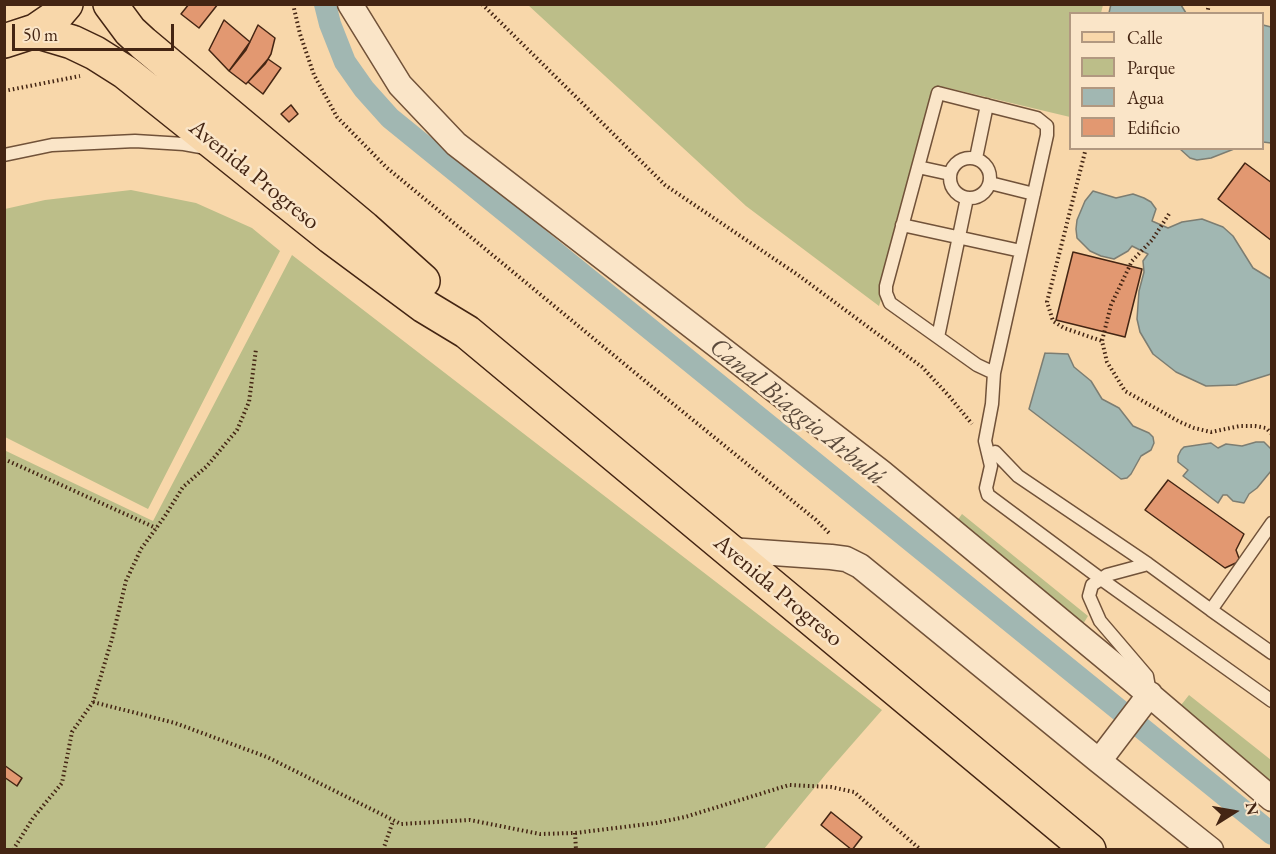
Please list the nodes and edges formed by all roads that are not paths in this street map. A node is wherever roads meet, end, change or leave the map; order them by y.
1 (66, 4) edge
2 (110, 4) edge
3 (350, 4) edge
4 (35, 31) junction
5 (4, 41) edge
6 (987, 105) junction
7 (223, 151) junction
8 (4, 155) edge
9 (976, 158) junction
10 (918, 166) junction
11 (950, 174) junction
12 (990, 183) junction
13 (1034, 194) junction
14 (967, 198) junction
15 (902, 225) junction
16 (960, 238) junction
17 (1021, 251) junction
18 (468, 332) junction
19 (938, 337) junction
20 (994, 373) junction
21 (995, 452) dead end
22 (1272, 523) edge
23 (730, 550) junction
24 (1148, 564) junction
25 (1101, 579) junction
26 (1211, 610) junction
27 (1272, 653) edge
28 (1150, 694) junction
29 (1272, 701) edge
30 (1099, 761) junction
31 (1272, 799) edge
32 (1089, 849) edge
33 (1211, 849) edge

1 - 4 main road
2 - 18 main road, Avenida Progreso
3 - 28 street
4 - 5 main road
4 - 7 main road, Avenida Progreso
6 - 9 lane
6 - 10 lane
6 - 13 lane
7 - 8 lane
7 - 18 main road, Avenida Progreso
9 - 11 lane
9 - 12 lane
10 - 11 lane
10 - 15 lane
11 - 14 lane
12 - 13 lane
12 - 14 lane
13 - 17 lane
14 - 16 lane
15 - 16 lane
15 - 19 lane
16 - 17 lane
16 - 19 lane
17 - 20 lane
18 - 23 main road, Avenida Progreso
19 - 20 lane
20 - 25 lane
21 - 24 lane
22 - 26 lane
23 - 30 street
23 - 32 main road, Avenida Progreso
24 - 25 lane
24 - 26 lane
25 - 28 lane
25 - 29 lane
26 - 27 lane
28 - 30 street
28 - 31 street
30 - 33 street

